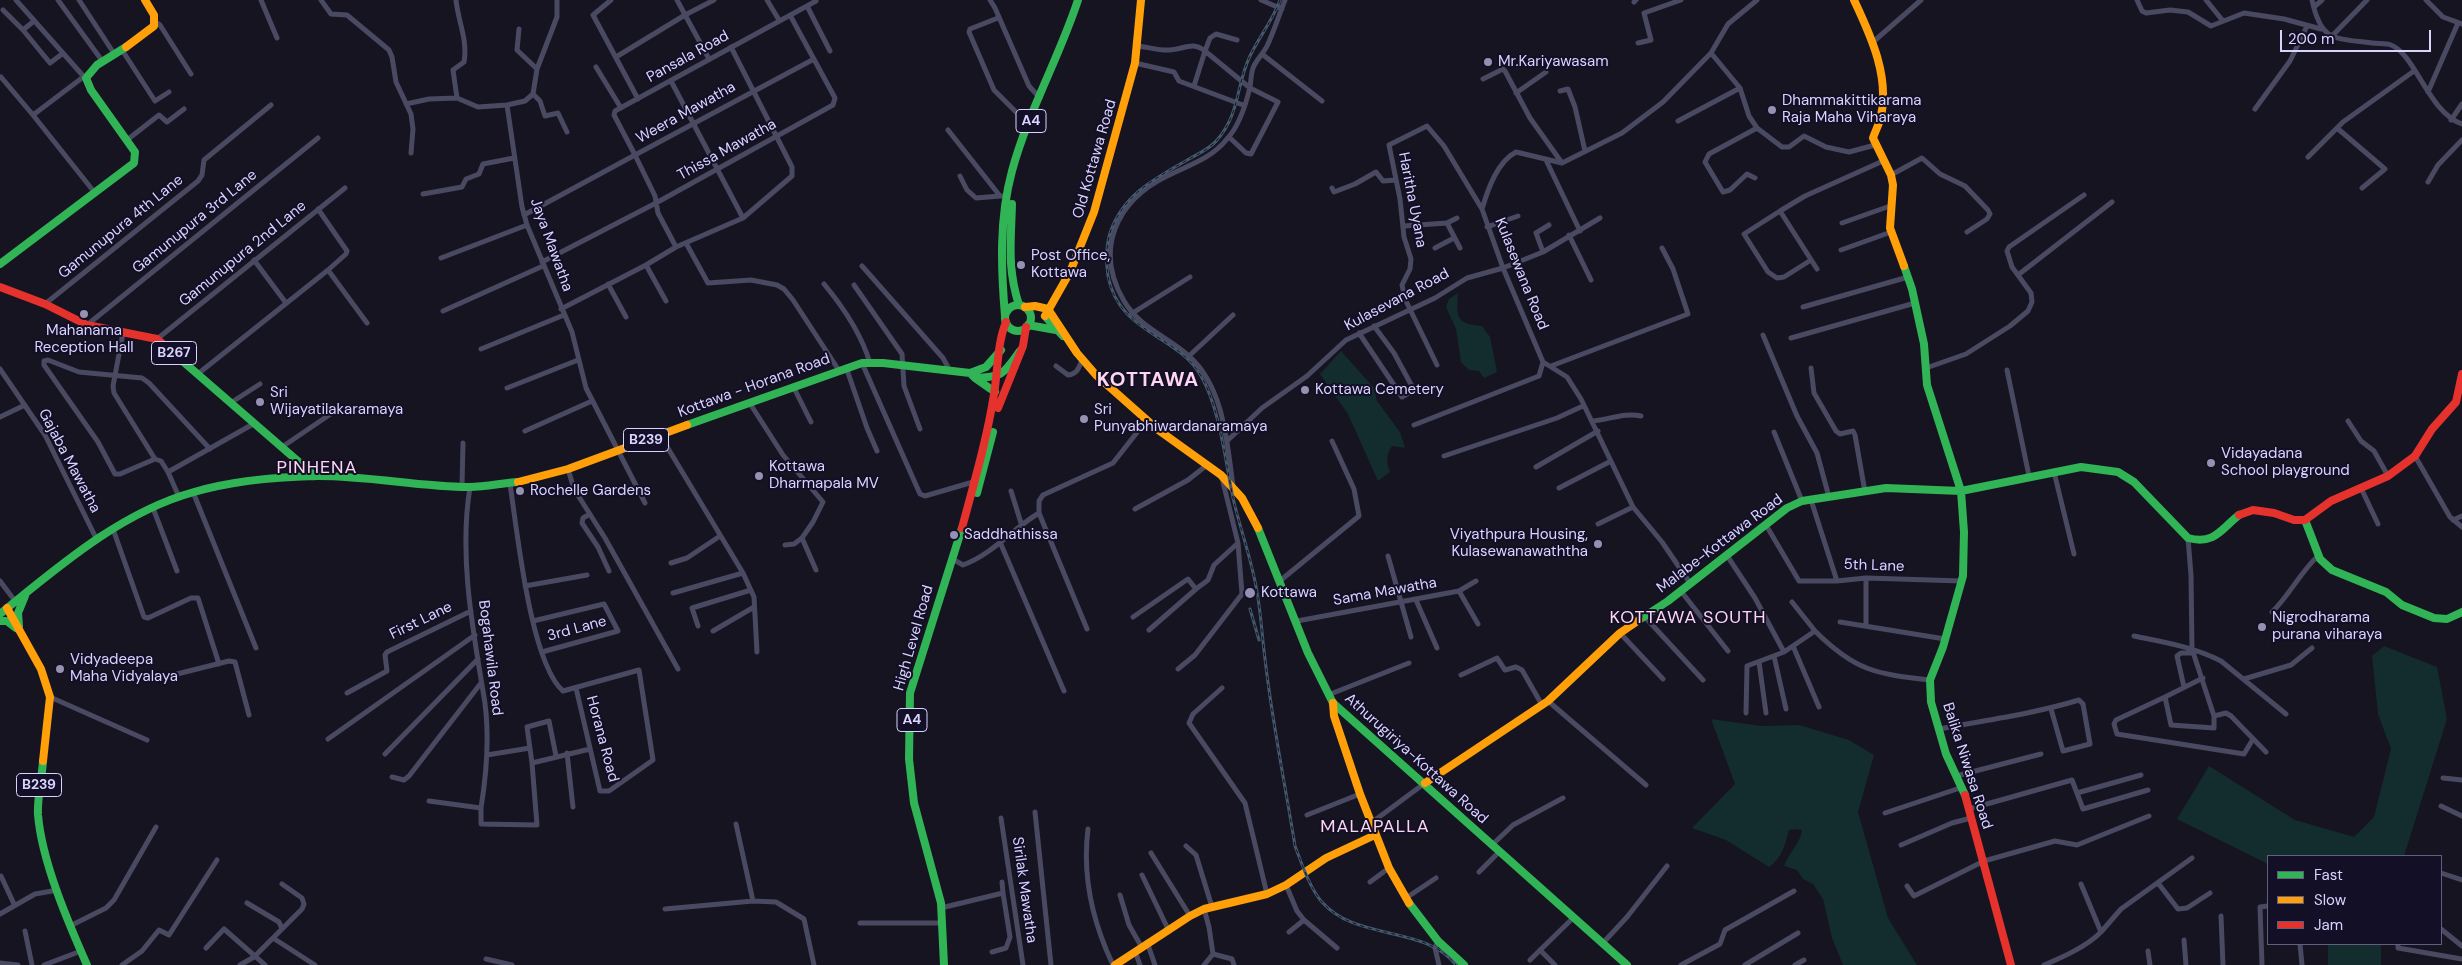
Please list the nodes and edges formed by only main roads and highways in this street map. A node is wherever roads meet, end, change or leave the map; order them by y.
1 (145, 0) edge
2 (1078, 0) edge
3 (1082, 0) edge
4 (1141, 0) edge
5 (1854, 0) edge
6 (0, 264) edge
7 (0, 287) edge
8 (1022, 306) junction
9 (1046, 313) junction
10 (1005, 319) junction
11 (1028, 325) junction
12 (1056, 330) junction
13 (1065, 337) junction
14 (1001, 350) junction
15 (1020, 351) junction
16 (2462, 374) edge
17 (972, 375) junction
18 (997, 377) junction
19 (995, 392) junction
20 (315, 476) junction
21 (1961, 491) junction
22 (2305, 520) junction
23 (28, 591) junction
24 (7, 608) junction
25 (2462, 612) edge
26 (0, 614) edge
27 (0, 621) edge
28 (20, 631) junction
29 (1331, 699) junction
30 (1425, 784) junction
31 (916, 802) junction
32 (1375, 835) junction
33 (87, 965) edge
34 (946, 965) edge
35 (1114, 965) edge
36 (1464, 965) edge
37 (1627, 965) edge
38 (2011, 965) edge

1 - 6 main road
2 - 10 main road, High Level Road / A4
3 - 8 main road, A4
4 - 9 main road, Old Kottawa Road
5 - 21 main road, Balika Niwasa Road
7 - 20 main road, B267
8 - 9 main road
8 - 10 main road
8 - 11 main road
9 - 11 main road
9 - 12 main road, Athurugiriya-Kottawa Road
9 - 13 main road, Athurugiriya-Kottawa Road
10 - 11 main road
10 - 14 main road, High Level Road / A4
11 - 12 main road
11 - 15 main road, High Level Road / A4
12 - 13 main road, Athurugiriya-Kottawa Road
13 - 29 main road, Athurugiriya-Kottawa Road
14 - 17 main road
14 - 18 main road, High Level Road / A4
15 - 18 main road
15 - 31 main road, High Level Road / A4
16 - 22 main road
17 - 18 main road, Kottawa - Horana Road / B239
17 - 19 main road, B239
17 - 20 main road, Kottawa - Horana Road / B239
18 - 19 main road, High Level Road / A4
19 - 31 main road, High Level Road / A4
20 - 23 main road, B239
21 - 22 main road, Malabe-Kottawa Road
21 - 30 main road, Malabe-Kottawa Road
21 - 38 main road, Balika Niwasa Road
22 - 25 main road
23 - 24 main road, B239
23 - 28 main road
24 - 26 main road
24 - 28 main road, B239
27 - 28 main road
28 - 33 main road, B239
29 - 30 main road, Athurugiriya-Kottawa Road
29 - 32 main road
30 - 37 main road, Athurugiriya-Kottawa Road
31 - 34 main road, High Level Road / A4
31 - 34 main road, High Level Road / A4
32 - 35 main road
32 - 36 main road

